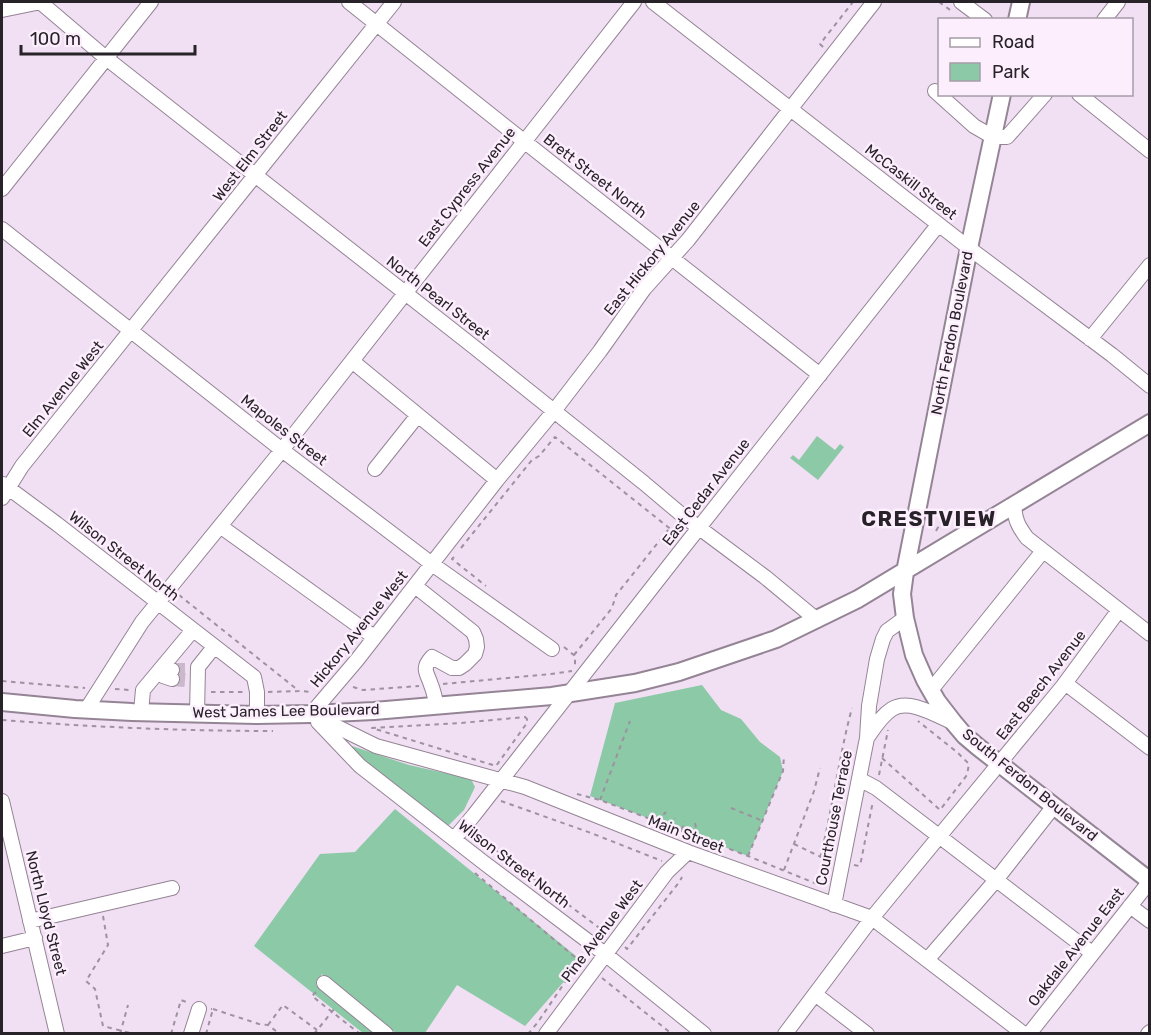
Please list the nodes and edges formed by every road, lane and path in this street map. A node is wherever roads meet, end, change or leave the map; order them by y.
1 (41, 2) edge
2 (152, 2) edge
3 (349, 2) edge
4 (394, 2) edge
5 (633, 2) edge
6 (653, 2) edge
7 (853, 2) edge
8 (874, 2) edge
9 (939, 2) edge
10 (1021, 2) edge
11 (1118, 2) edge
12 (958, 8) edge
13 (2, 10) edge
14 (980, 18) edge
15 (1017, 18) edge
16 (1106, 18) edge
17 (376, 23) junction
18 (832, 56) junction
19 (106, 58) junction
20 (935, 91) dead end
21 (938, 94) edge
22 (941, 96) edge
23 (1002, 96) edge
24 (1043, 96) edge
25 (1081, 96) edge
26 (791, 109) junction
27 (993, 137) junction
28 (524, 141) junction
29 (1149, 151) edge
30 (256, 175) junction
31 (2, 189) edge
32 (938, 225) junction
33 (2, 229) edge
34 (969, 248) junction
35 (672, 257) junction
36 (1149, 265) edge
37 (405, 293) junction
38 (130, 331) junction
39 (1090, 339) junction
40 (352, 361) junction
41 (820, 375) junction
42 (1149, 386) edge
43 (554, 411) junction
44 (418, 415) junction
45 (1149, 423) edge
46 (282, 450) junction
47 (375, 469) dead end
48 (498, 480) junction
49 (4, 490) edge
50 (1014, 505) junction
51 (941, 522) dead end
52 (930, 524) dead end
53 (220, 526) junction
54 (939, 526) junction
55 (669, 528) junction
56 (699, 528) junction
57 (936, 531) dead end
58 (687, 543) junction
59 (1043, 551) junction
60 (432, 564) junction
61 (905, 572) junction
62 (415, 586) junction
63 (170, 588) junction
64 (490, 589) dead end
65 (158, 603) junction
66 (1119, 610) junction
67 (905, 618) junction
68 (817, 620) junction
69 (193, 630) junction
70 (1149, 634) edge
71 (374, 638) junction
72 (214, 647) junction
73 (559, 649) joint
74 (193, 652) junction
75 (574, 655) junction
76 (178, 675) junction
77 (1065, 683) junction
78 (431, 686) junction
79 (353, 687) dead end
80 (931, 690) junction
81 (299, 691) dead end
82 (2, 692) edge
83 (570, 693) junction
84 (9, 703) edge
85 (437, 706) junction
86 (852, 708) dead end
87 (86, 710) junction
88 (141, 712) junction
89 (197, 713) junction
90 (311, 714) junction
91 (257, 715) junction
92 (913, 718) dead end
93 (2, 720) edge
94 (630, 722) dead end
95 (954, 723) junction
96 (273, 731) dead end
97 (381, 732) joint
98 (867, 738) junction
99 (1149, 748) edge
100 (784, 754) dead end
101 (882, 758) dead end
102 (1000, 764) junction
103 (820, 768) dead end
104 (859, 779) junction
105 (501, 781) junction
106 (575, 793) dead end
107 (600, 800) junction
108 (2, 801) edge
109 (500, 801) dead end
110 (1054, 806) junction
111 (731, 808) dead end
112 (666, 812) dead end
113 (675, 818) dead end
114 (657, 821) junction
115 (684, 821) dead end
116 (763, 821) junction
117 (695, 823) dead end
118 (672, 827) junction
119 (682, 831) junction
120 (476, 832) dead end
121 (698, 837) junction
122 (940, 837) junction
123 (454, 839) junction
124 (794, 844) junction
125 (688, 852) junction
126 (748, 856) junction
127 (821, 857) junction
128 (660, 860) dead end
129 (831, 865) dead end
130 (471, 869) dead end
131 (784, 870) junction
132 (682, 875) dead end
133 (996, 880) junction
134 (1149, 881) edge
135 (828, 882) dead end
136 (172, 888) dead end
137 (101, 905) junction
138 (834, 905) junction
139 (1130, 906) junction
140 (872, 918) junction
141 (30, 921) junction
142 (1149, 921) edge
143 (31, 939) junction
144 (615, 940) junction
145 (591, 943) junction
146 (2, 946) edge
147 (1092, 952) junction
148 (605, 954) junction
149 (927, 960) junction
150 (579, 961) junction
151 (593, 970) junction
152 (324, 983) joint
153 (815, 994) junction
154 (343, 999) junction
155 (128, 1005) dead end
156 (206, 1009) joint
157 (332, 1012) junction
158 (268, 1025) junction
159 (317, 1030) junction
160 (121, 1032) edge
161 (132, 1033) edge
162 (57, 1034) edge
163 (191, 1034) edge
164 (280, 1034) edge
165 (314, 1034) edge
166 (360, 1034) edge
167 (386, 1034) edge
168 (528, 1034) edge
169 (546, 1034) edge
170 (672, 1034) edge
171 (704, 1034) edge
172 (785, 1034) edge
173 (867, 1034) edge
174 (1024, 1034) edge
175 (1029, 1034) edge

1 - 13 street
1 - 19 street, North Pearl Street
2 - 19 street
3 - 17 street, Brett Street North
4 - 17 street, West Elm Street
5 - 28 street, East Cypress Avenue
6 - 26 street, McCaskill Street
7 - 18 path
8 - 18 street, East Hickory Avenue
9 - 12 path
10 - 15 main road
11 - 16 street
12 - 14 street
17 - 28 street, Brett Street North
17 - 30 street, West Elm Street
18 - 26 street, East Hickory Avenue
19 - 30 street, North Pearl Street
19 - 31 street
20 - 21 street
22 - 27 street
23 - 27 main road, North Ferdon Boulevard
24 - 27 street
25 - 29 street
26 - 32 street, McCaskill Street
26 - 35 street, East Hickory Avenue
27 - 34 main road, North Ferdon Boulevard
28 - 35 street, Brett Street North
28 - 37 street, East Cypress Avenue
30 - 37 street, North Pearl Street
30 - 38 street, West Elm Street
32 - 34 street, McCaskill Street
32 - 41 street, East Cedar Avenue
33 - 38 street, Mapoles Street
34 - 39 street, McCaskill Street
34 - 61 main road, North Ferdon Boulevard
35 - 41 street, Brett Street North
35 - 43 street, East Hickory Avenue
36 - 39 street
37 - 40 street, East Cypress Avenue
37 - 43 street, North Pearl Street
38 - 46 street, Mapoles Street
38 - 49 street, Elm Avenue West
39 - 42 street, McCaskill Street
40 - 44 street
40 - 46 street, East Cypress Avenue
41 - 56 street, East Cedar Avenue
43 - 48 street, East Hickory Avenue
43 - 56 street, North Pearl Street
44 - 47 street
44 - 48 street
45 - 50 main road, West James Lee Boulevard
46 - 53 street, East Cypress Avenue
46 - 60 street, Mapoles Street
48 - 60 street, East Hickory Avenue
49 - 65 street, Wilson Street North
50 - 59 street
50 - 61 main road, West James Lee Boulevard
51 - 54 path
52 - 54 path
53 - 63 street, East Cypress Avenue
53 - 71 street
54 - 57 path
55 - 58 path
55 - 64 path
55 - 75 path
56 - 58 street, East Cedar Avenue
56 - 68 street, North Pearl Street
58 - 83 street, East Cedar Avenue
59 - 66 street
59 - 80 street
60 - 62 street, Hickory Avenue West
60 - 73 street, Mapoles Street
61 - 67 main road, South Ferdon Boulevard
61 - 68 main road, West James Lee Boulevard
62 - 71 street, Hickory Avenue West
62 - 78 street
63 - 65 street, East Cypress Avenue
63 - 81 path
65 - 69 street, Wilson Street North
65 - 87 street, East Cypress Avenue
66 - 70 street
66 - 77 street, East Beech Avenue
67 - 80 main road, South Ferdon Boulevard
67 - 98 street, Courthouse Terrace
68 - 83 main road, West James Lee Boulevard
69 - 72 street, Wilson Street North
69 - 74 street
71 - 90 street, Hickory Avenue West
72 - 74 street
72 - 91 street, Wilson Street North
73 - 75 path
74 - 76 street
74 - 76 street
75 - 78 path
76 - 88 street
76 - 89 street
77 - 99 street
77 - 102 street, East Beech Avenue
78 - 79 path
78 - 85 street
80 - 95 main road, South Ferdon Boulevard
82 - 84 street
83 - 85 main road, West James Lee Boulevard
83 - 105 street, East Cedar Avenue
84 - 87 main road, West James Lee Boulevard
85 - 90 main road, West James Lee Boulevard
86 - 127 path
87 - 88 main road, West James Lee Boulevard
88 - 89 main road, West James Lee Boulevard
89 - 91 main road, West James Lee Boulevard
90 - 91 main road, West James Lee Boulevard
90 - 105 street, Main Street
90 - 123 street, Wilson Street North
92 - 101 path
93 - 96 path
94 - 107 path
95 - 98 street, Courthouse Terrace
95 - 102 main road, South Ferdon Boulevard
97 - 97 path
98 - 104 street, Courthouse Terrace
100 - 116 path
102 - 110 main road, South Ferdon Boulevard
102 - 122 street, East Beech Avenue
103 - 124 path
104 - 122 street
104 - 138 street, Courthouse Terrace
105 - 123 street, East Cedar Avenue
105 - 125 street, Main Street
106 - 107 path
107 - 114 path
108 - 141 street, North Lloyd Street
109 - 128 path
110 - 133 street
110 - 134 main road, South Ferdon Boulevard
111 - 116 path
112 - 114 path
113 - 118 path
114 - 118 path
115 - 119 path
116 - 126 path
117 - 121 path
118 - 119 path
119 - 121 path
120 - 144 path
121 - 126 path
122 - 133 street
122 - 140 street, East Beech Avenue
123 - 145 street, Wilson Street North
124 - 127 path
124 - 131 path
125 - 138 street, Main Street
125 - 144 street, Pine Avenue West
126 - 131 path
127 - 129 path
130 - 150 path
131 - 135 path
132 - 144 path
133 - 147 street
133 - 149 street
134 - 139 street, Oakdale Avenue East
136 - 137 street
137 - 141 street
137 - 160 path
138 - 140 street, Main Street
139 - 142 street
139 - 147 street, Oakdale Avenue East
140 - 149 street, Main Street
140 - 153 street, East Beech Avenue
141 - 143 street, North Lloyd Street
143 - 146 street
143 - 162 street, North Lloyd Street
144 - 148 street, Pine Avenue West
145 - 148 street, Wilson Street North
145 - 150 path
147 - 175 street, Oakdale Avenue East
148 - 151 street, Pine Avenue West
148 - 171 street, Wilson Street North
149 - 174 street, Main Street
150 - 151 path
150 - 168 path
151 - 169 street, Pine Avenue West
151 - 170 path
152 - 154 street
152 - 157 path
153 - 172 street, East Beech Avenue
153 - 173 street
154 - 157 path
154 - 167 street
155 - 160 path
156 - 158 path
156 - 163 street
157 - 159 path
157 - 166 path
158 - 159 path
158 - 164 path
159 - 165 path
160 - 161 path

